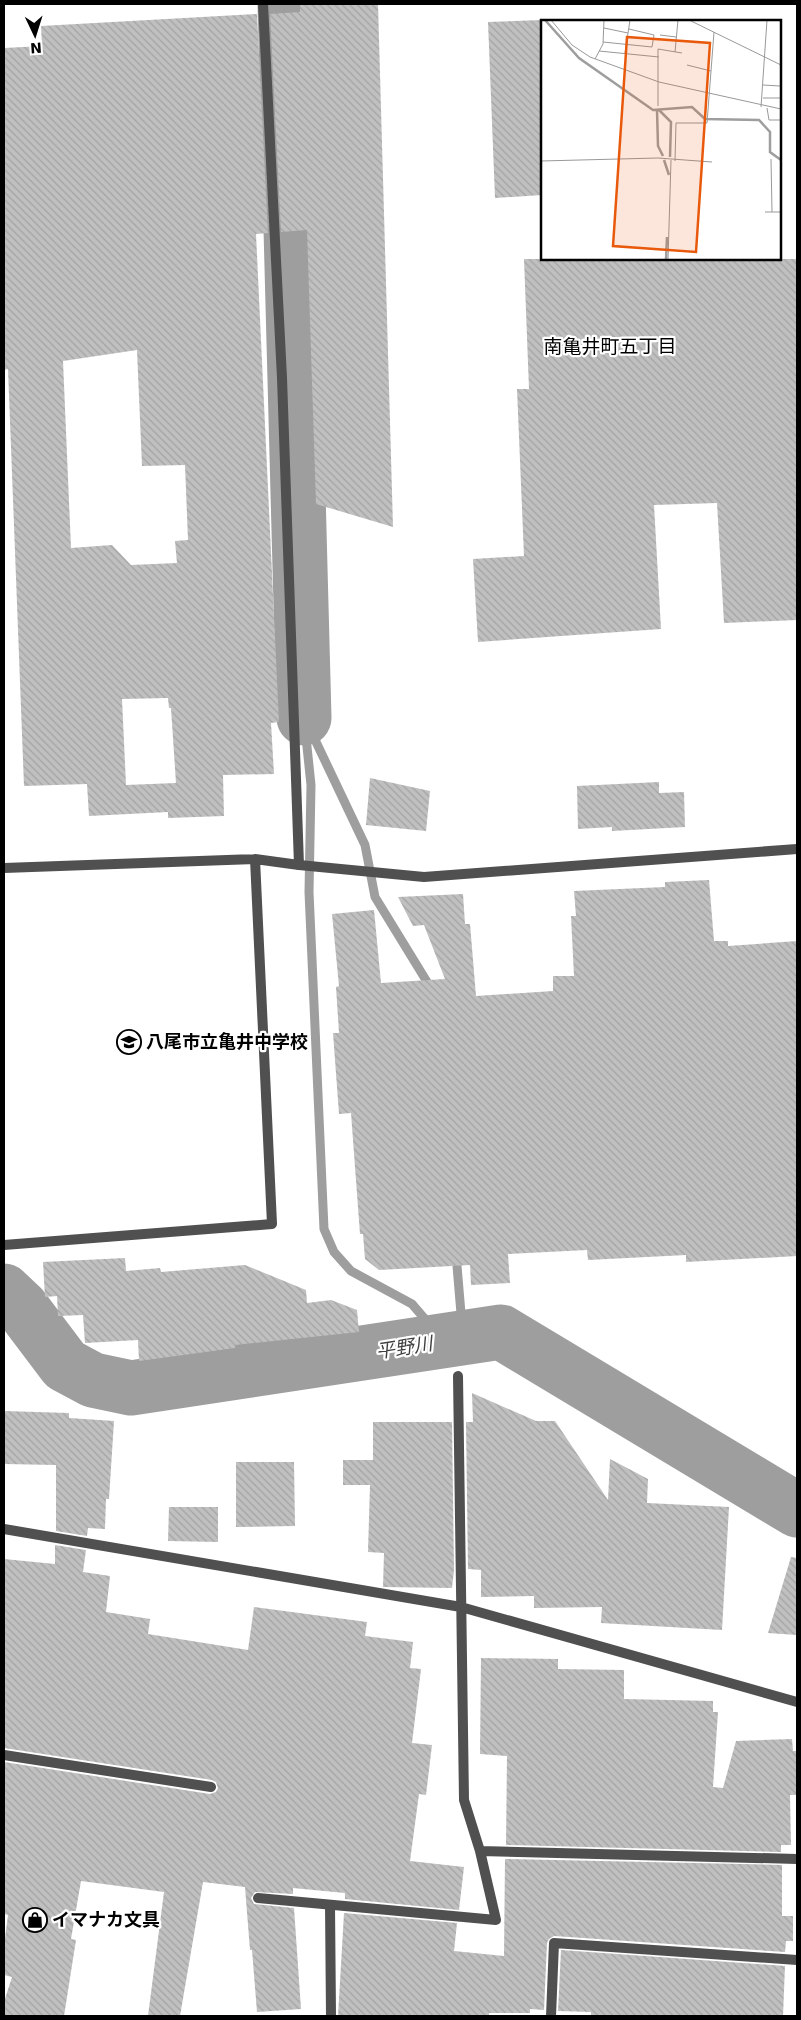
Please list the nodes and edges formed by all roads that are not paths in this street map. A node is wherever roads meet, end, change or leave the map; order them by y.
1 (263, 4) edge
2 (797, 849) edge
3 (255, 859) junction
4 (299, 865) junction
5 (4, 868) edge
6 (4, 1245) edge
7 (458, 1376) dead end
8 (4, 1529) edge
9 (461, 1607) junction
10 (797, 1702) edge
11 (4, 1755) edge
12 (211, 1787) dead end
13 (480, 1851) junction
14 (797, 1859) edge
15 (258, 1898) dead end
16 (330, 1905) junction
17 (797, 1960) edge
18 (331, 2016) edge
19 (550, 2016) edge

1 - 4 street
2 - 4 street
3 - 4 street
3 - 5 street
3 - 6 street
7 - 9 street
8 - 9 street
9 - 10 street
9 - 13 street
11 - 12 street
13 - 14 street
13 - 16 street
15 - 16 street
16 - 18 street
17 - 19 street

